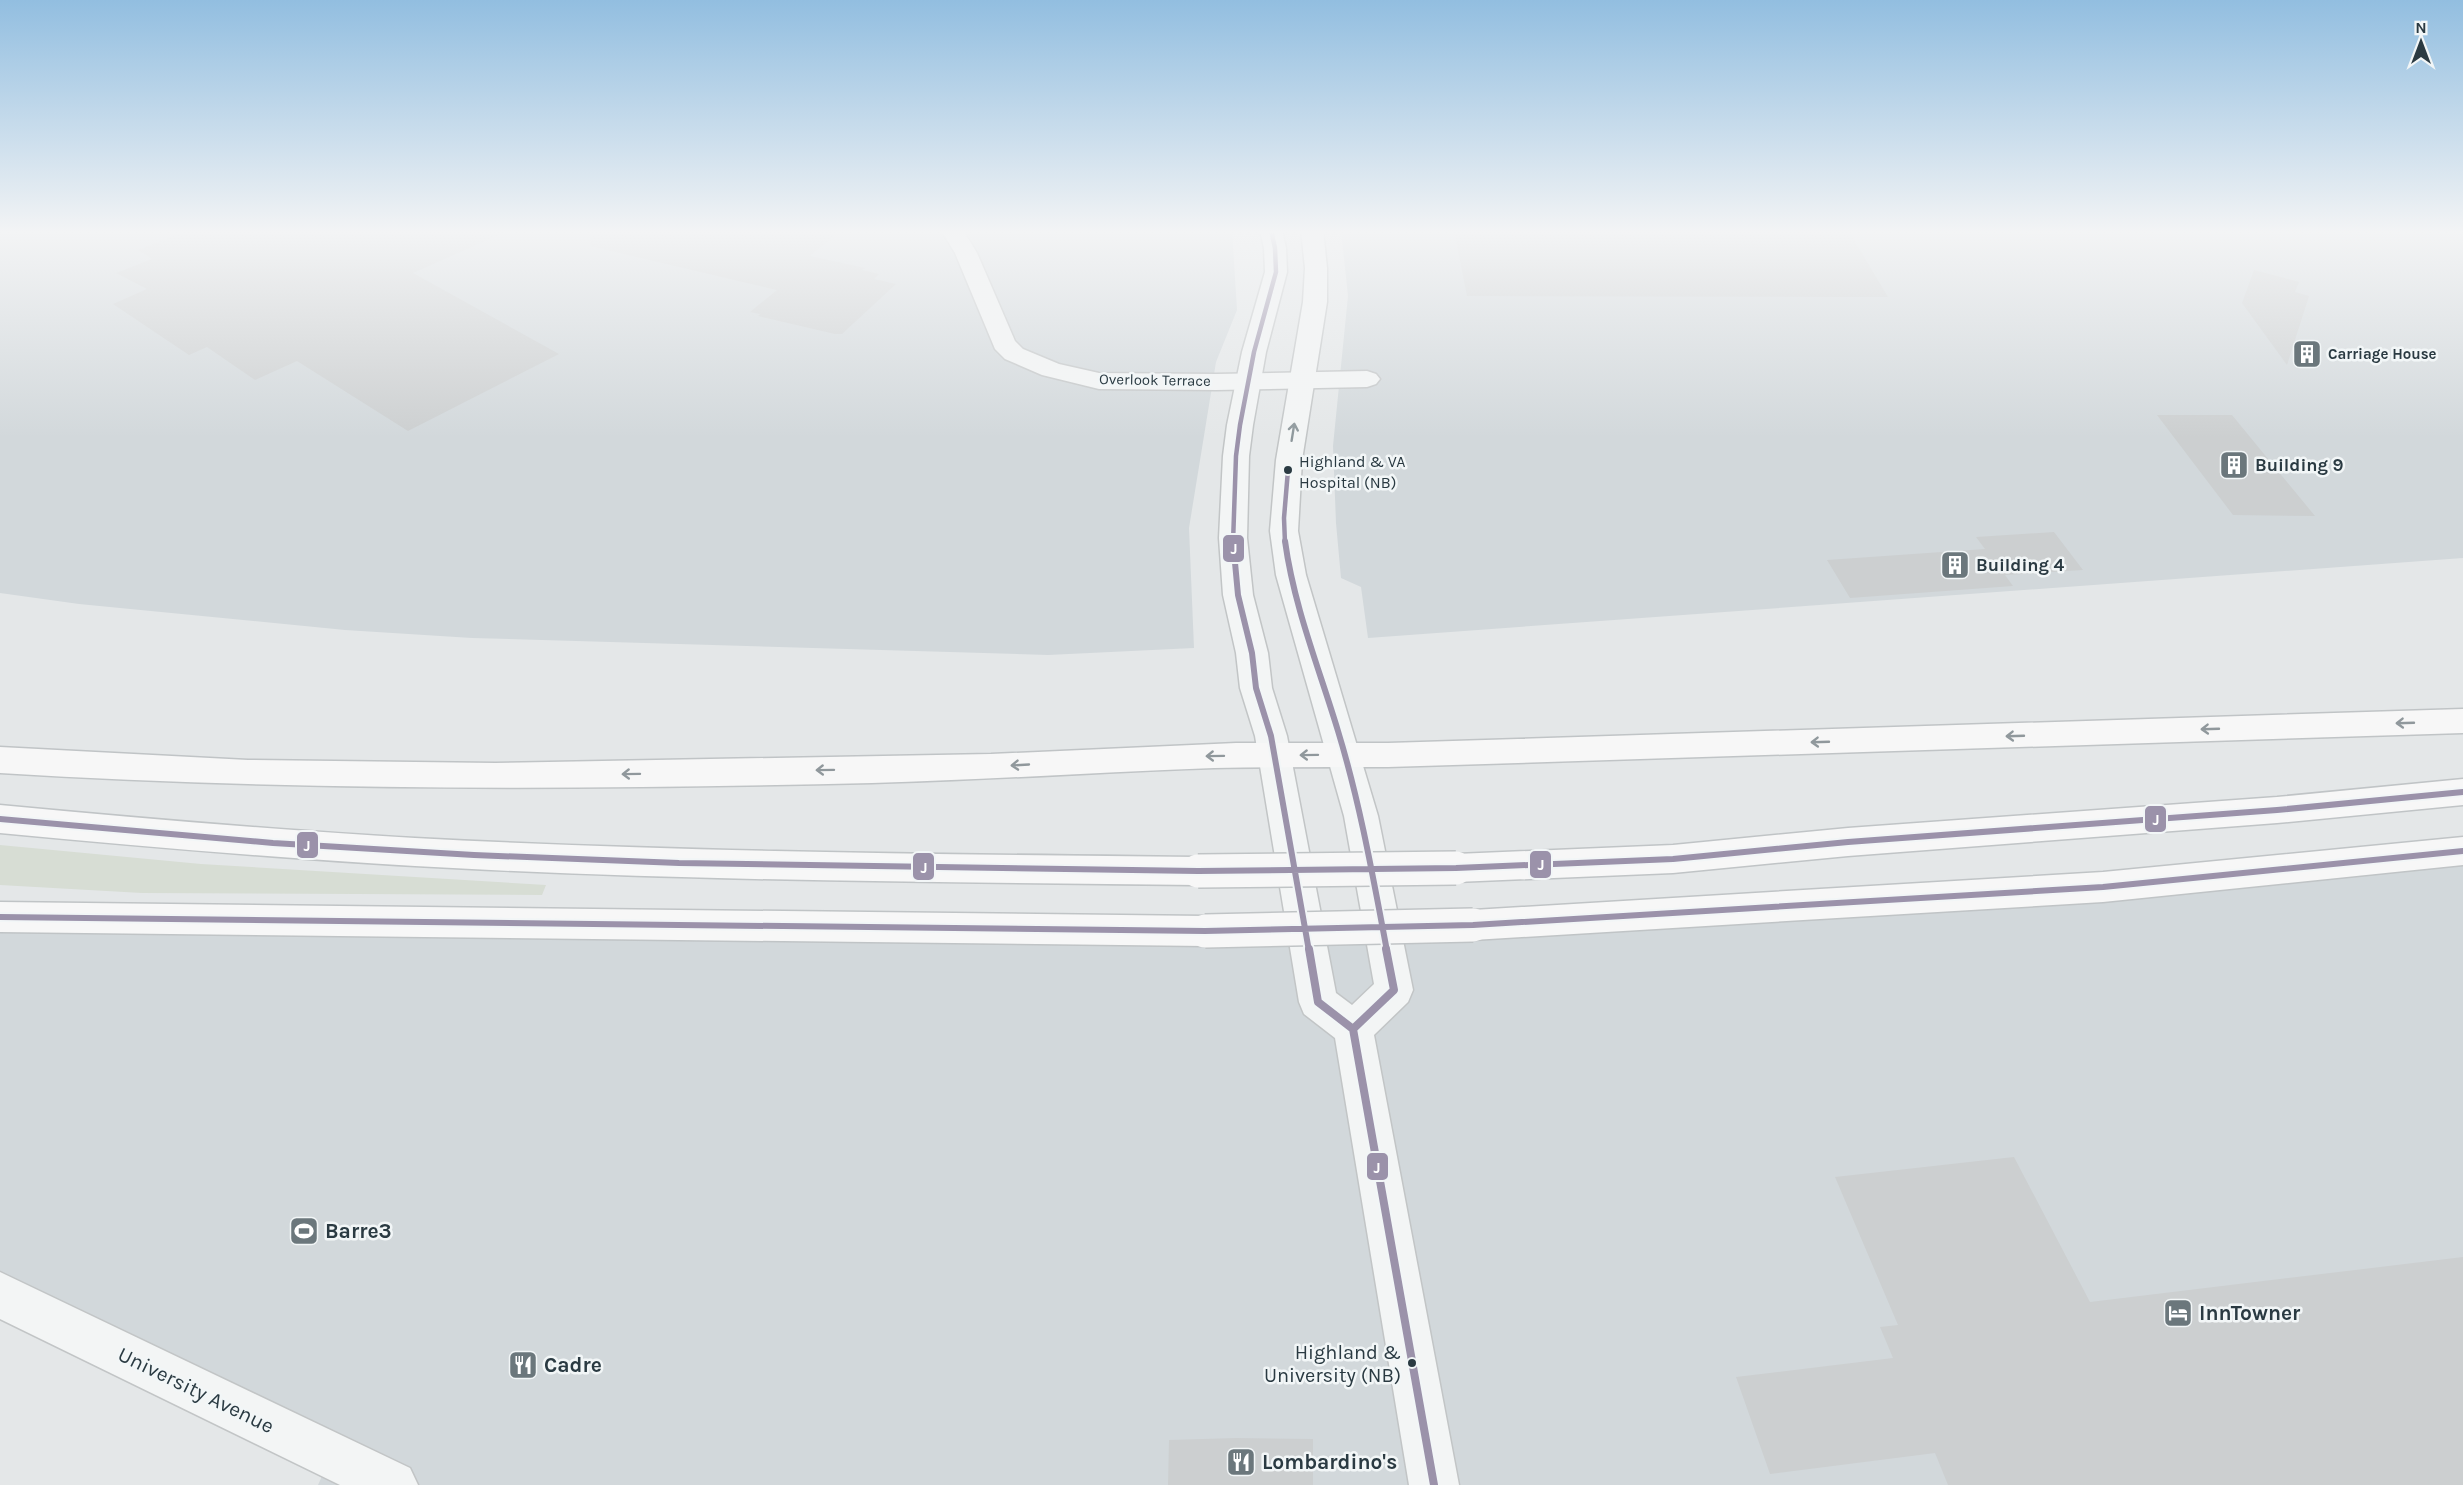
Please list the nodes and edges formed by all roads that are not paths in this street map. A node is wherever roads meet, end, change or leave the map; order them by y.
1 (985, 299) edge
2 (1268, 299) edge
3 (1314, 299) edge
4 (1367, 379) dead end
5 (1303, 380) junction
6 (1249, 381) junction
7 (2463, 721) edge
8 (1345, 755) junction
9 (1274, 756) junction
10 (0, 760) edge
11 (2463, 792) edge
12 (0, 819) edge
13 (2463, 851) edge
14 (0, 917) edge
15 (1353, 1029) junction
16 (0, 1295) edge
17 (393, 1485) edge
18 (1434, 1485) edge

1 - 6 street, Overlook Terrace
2 - 6 street
3 - 5 street
4 - 5 street, Overlook Terrace
5 - 6 street, Overlook Terrace
8 -> 5 street
6 - 9 street
7 -> 8 main road
8 -> 9 main road
8 - 15 street
9 -> 10 main road
9 - 15 street
11 - 12 main road, bridge
13 - 14 main road, bridge
15 - 18 street
16 - 17 street, University Avenue

